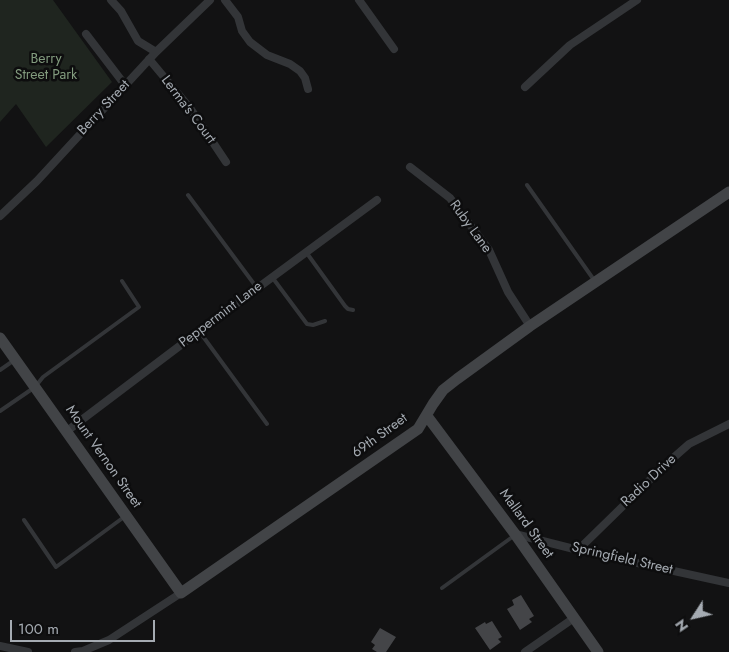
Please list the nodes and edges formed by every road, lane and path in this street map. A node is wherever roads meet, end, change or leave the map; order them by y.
1 (111, 0) edge
2 (224, 0) edge
3 (359, 0) edge
4 (637, 0) edge
5 (205, 2) edge
6 (86, 34) dead end
7 (394, 49) dead end
8 (156, 52) junction
9 (149, 59) junction
10 (125, 85) junction
11 (524, 87) dead end
12 (308, 89) dead end
13 (226, 162) dead end
14 (410, 167) dead end
15 (526, 185) dead end
16 (729, 192) edge
17 (188, 195) dead end
18 (377, 200) dead end
19 (0, 216) edge
20 (306, 252) junction
21 (272, 277) junction
22 (122, 281) dead end
23 (596, 282) junction
24 (257, 288) junction
25 (353, 310) dead end
26 (325, 321) dead end
27 (530, 326) junction
28 (199, 331) junction
29 (0, 338) edge
30 (15, 359) junction
31 (0, 370) edge
32 (35, 387) junction
33 (0, 411) edge
34 (427, 416) junction
35 (266, 424) dead end
36 (729, 424) edge
37 (67, 431) junction
38 (126, 515) junction
39 (24, 520) dead end
40 (515, 534) junction
41 (578, 550) junction
42 (729, 583) edge
43 (442, 588) dead end
44 (181, 593) junction
45 (574, 618) junction
46 (0, 646) edge
47 (28, 652) edge
48 (80, 652) edge
49 (525, 652) edge
50 (598, 652) edge

1 - 8 street
2 - 12 street
3 - 7 street
4 - 11 street
5 - 8 street, Berry Street
6 - 10 street
8 - 9 street, Berry Street
9 - 10 street, Berry Street
9 - 13 street, Lerma's Court
10 - 19 street, Berry Street
14 - 27 street, Ruby Lane
15 - 23 lane
16 - 23 street, 69th Street
17 - 24 lane
18 - 20 street, Peppermint Lane
20 - 21 street, Peppermint Lane
20 - 25 lane
21 - 24 street, Peppermint Lane
21 - 26 lane
22 - 32 lane
23 - 27 street, 69th Street
24 - 28 street, Peppermint Lane
27 - 34 street, 69th Street
28 - 35 lane
28 - 37 street, Peppermint Lane
29 - 30 street, Mount Vernon Street
30 - 31 lane
30 - 32 street, Mount Vernon Street
32 - 33 lane
32 - 37 street, Mount Vernon Street
34 - 40 street, Mallard Street
34 - 44 street, 69th Street
36 - 41 street, Radio Drive
37 - 38 street, Mount Vernon Street
38 - 39 lane
38 - 44 street, Mount Vernon Street
40 - 41 street, Springfield Street
40 - 43 lane
40 - 45 street, Mallard Street
41 - 42 street, Springfield Street
44 - 48 street, 69th Street
45 - 49 street
45 - 50 street, Mallard Street
46 - 47 street

